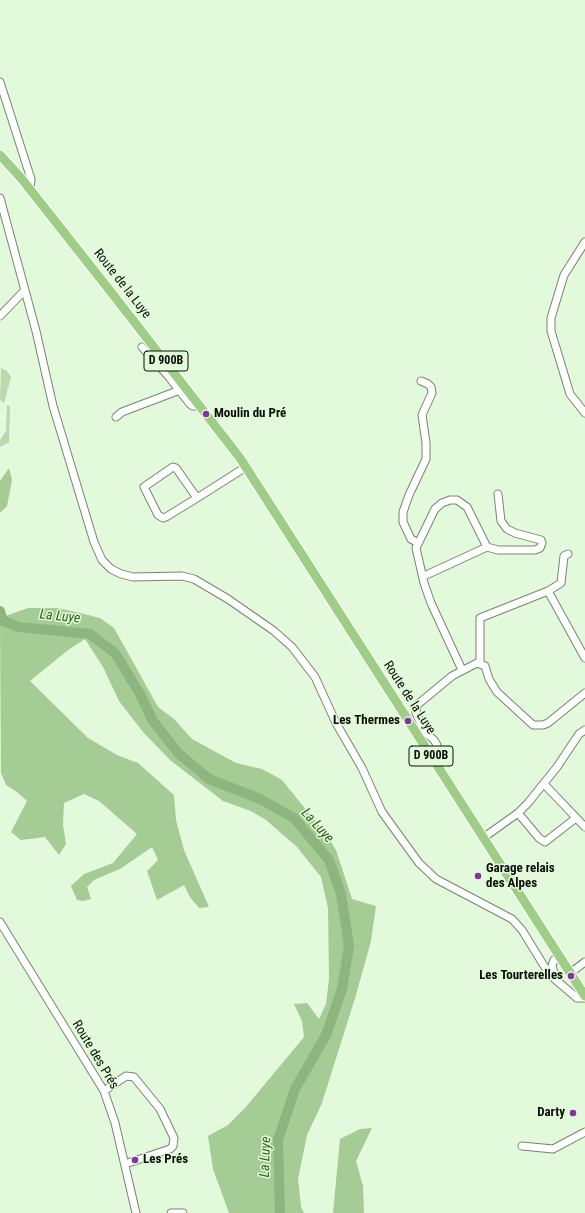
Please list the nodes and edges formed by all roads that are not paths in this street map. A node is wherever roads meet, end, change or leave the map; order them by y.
1 (0, 82) edge
2 (0, 155) edge
3 (30, 190) junction
4 (0, 198) edge
5 (585, 242) edge
6 (24, 290) junction
7 (0, 316) edge
8 (142, 347) dead end
9 (421, 381) dead end
10 (180, 390) junction
11 (200, 406) junction
12 (585, 413) edge
13 (116, 417) dead end
14 (243, 469) junction
15 (498, 494) dead end
16 (197, 498) junction
17 (418, 544) junction
18 (487, 547) junction
19 (568, 554) dead end
20 (424, 576) junction
21 (548, 591) junction
22 (585, 658) edge
23 (480, 663) junction
24 (462, 670) junction
25 (585, 693) edge
26 (585, 730) edge
27 (430, 755) junction
28 (544, 784) junction
29 (518, 813) junction
30 (576, 818) junction
31 (585, 827) edge
32 (483, 838) junction
33 (0, 922) edge
34 (559, 956) junction
35 (585, 962) edge
36 (570, 973) junction
37 (558, 981) junction
38 (585, 997) edge
39 (104, 1091) junction
40 (585, 1132) edge
41 (522, 1146) dead end
42 (125, 1164) junction
43 (136, 1213) edge
44 (171, 1213) edge
45 (183, 1213) edge

1 - 3 street
2 - 3 main road, Route de la Luye / D 900B
3 - 11 main road, Route de la Luye / D 900B
4 - 6 street
5 - 12 street
6 - 7 street
6 - 37 street
8 - 10 street
9 - 17 street
10 - 11 street
10 - 13 street
11 - 14 main road, Route de la Luye / D 900B
14 - 16 street
14 - 27 main road, Route de la Luye / D 900B
15 - 18 street
16 - 16 street
17 - 18 street
17 - 20 street
18 - 20 street
19 - 21 street
20 - 24 street
21 - 22 street
21 - 23 street
23 - 24 street
23 - 25 street
24 - 27 street
26 - 28 street
27 - 32 main road, Route de la Luye / D 900B
28 - 29 street
28 - 30 street
29 - 30 street
29 - 32 street
30 - 31 street
32 - 34 main road, Route de la Luye / D 900B
33 - 39 street, Route des Prés
34 - 36 main road, Route de la Luye / D 900B
34 - 37 street
35 - 36 street
36 - 38 main road, Route de la Luye / D 900B
37 - 38 street
39 - 42 street, Route des Prés
39 - 42 street
40 - 41 street
42 - 43 street, Route des Prés
44 - 45 street

